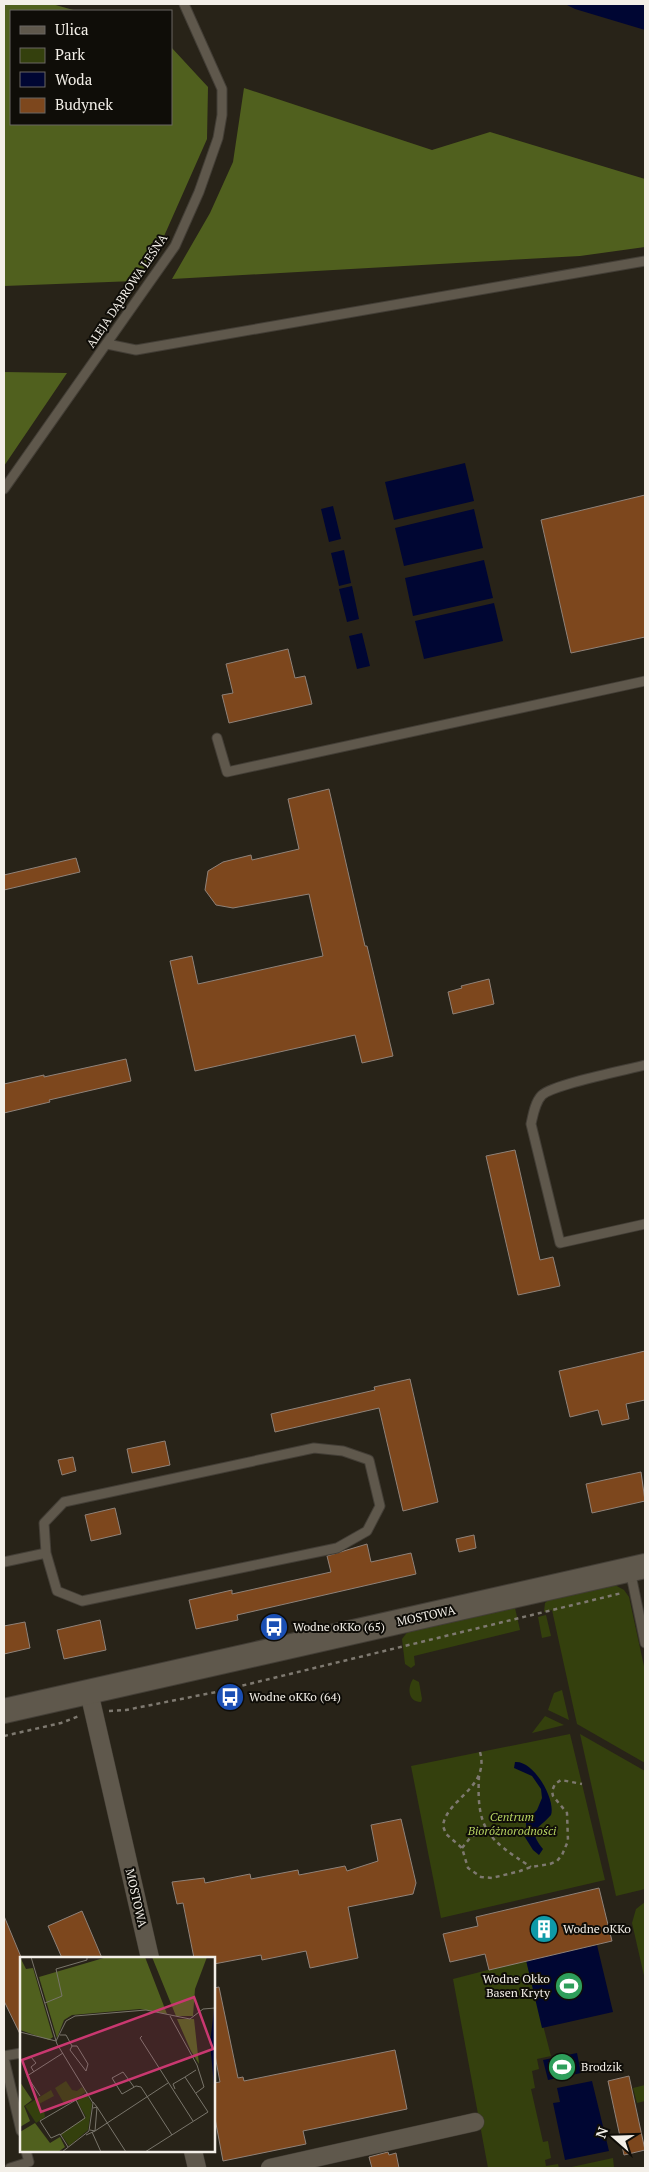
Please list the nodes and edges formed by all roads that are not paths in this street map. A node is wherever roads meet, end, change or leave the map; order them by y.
1 (184, 4) edge
2 (645, 261) edge
3 (107, 344) junction
4 (4, 489) edge
5 (645, 681) edge
6 (217, 738) dead end
7 (645, 1066) edge
8 (645, 1224) edge
9 (46, 1553) junction
10 (4, 1562) edge
11 (636, 1575) edge
12 (645, 1643) edge
13 (91, 1702) junction
14 (4, 1711) edge
15 (150, 1957) edge
16 (20, 2053) edge
17 (4, 2057) edge
18 (475, 2122) dead end
19 (20, 2128) edge
20 (26, 2152) edge
21 (193, 2152) edge
22 (10, 2168) edge
23 (196, 2168) edge
24 (270, 2168) edge

1 - 3 lane, ALEJA DĄBROWA LEŚNA
2 - 3 lane
3 - 4 lane, ALEJA DĄBROWA LEŚNA
5 - 6 lane
7 - 8 lane
9 - 9 lane
9 - 10 lane
11 - 12 lane
11 - 13 street, MOSTOWA
13 - 14 street, MOSTOWA
13 - 15 street, MOSTOWA
16 - 17 lane
17 - 19 lane
18 - 24 street
20 - 22 lane
21 - 23 street

